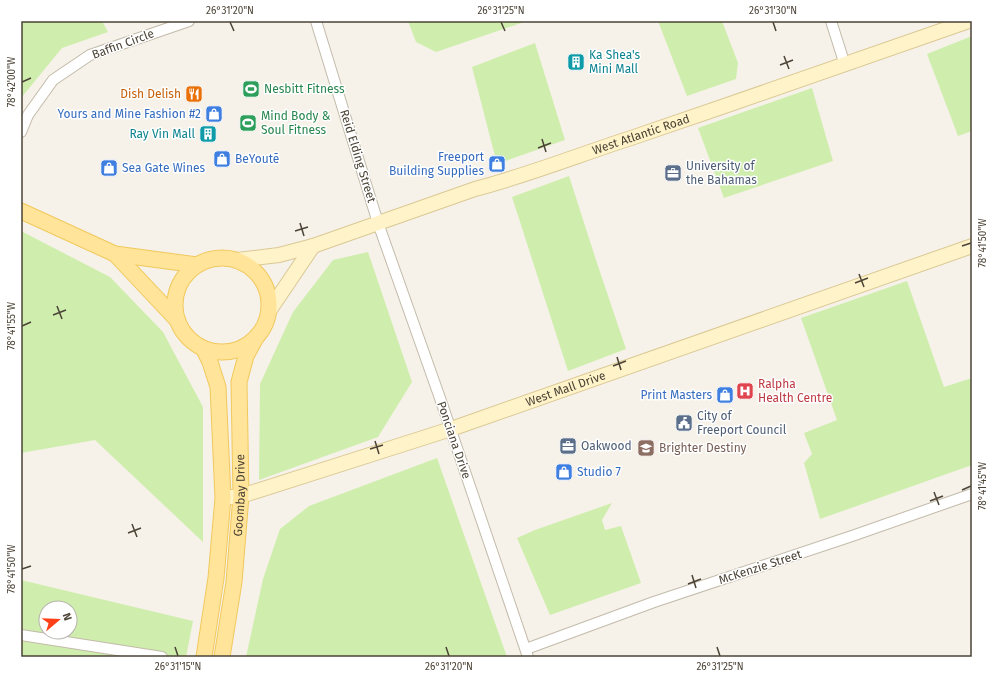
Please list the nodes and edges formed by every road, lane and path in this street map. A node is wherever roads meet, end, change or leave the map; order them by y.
1 (189, 21) edge
2 (316, 21) edge
3 (830, 21) edge
4 (969, 21) edge
5 (845, 65) junction
6 (21, 132) edge
7 (21, 211) edge
8 (378, 223) junction
9 (313, 246) junction
10 (972, 246) edge
11 (115, 254) junction
12 (237, 260) junction
13 (197, 265) junction
14 (269, 311) junction
15 (178, 321) junction
16 (257, 336) junction
17 (203, 348) junction
18 (450, 429) junction
19 (972, 494) edge
20 (241, 496) junction
21 (224, 498) junction
22 (21, 635) edge
23 (527, 653) edge
24 (162, 657) edge
25 (204, 657) edge
26 (222, 657) edge

1 - 6 street, Baffin Circle
2 - 8 street, Reid Elding Street
3 - 5 street
4 - 5 main road, West Atlantic Road
5 - 8 main road, West Atlantic Road
7 - 11 main road
8 - 9 main road, West Atlantic Road
8 - 18 street, Ponciana Drive
9 - 12 main road, West Atlantic Road
9 - 14 main road
10 - 18 main road, West Mall Drive
11 - 13 main road
11 - 15 main road
12 - 13 main road
12 - 14 main road
13 - 15 main road
14 - 16 main road
15 - 17 main road
16 - 17 main road
16 - 20 main road, Goombay Drive
17 - 21 main road, Goombay Drive
18 - 20 main road, West Mall Drive
18 - 23 street, Ponciana Drive
19 - 23 street, McKenzie Street
20 - 21 main road, West Mall Drive
20 - 26 main road, Goombay Drive
21 - 25 main road, Goombay Drive
22 - 24 street

